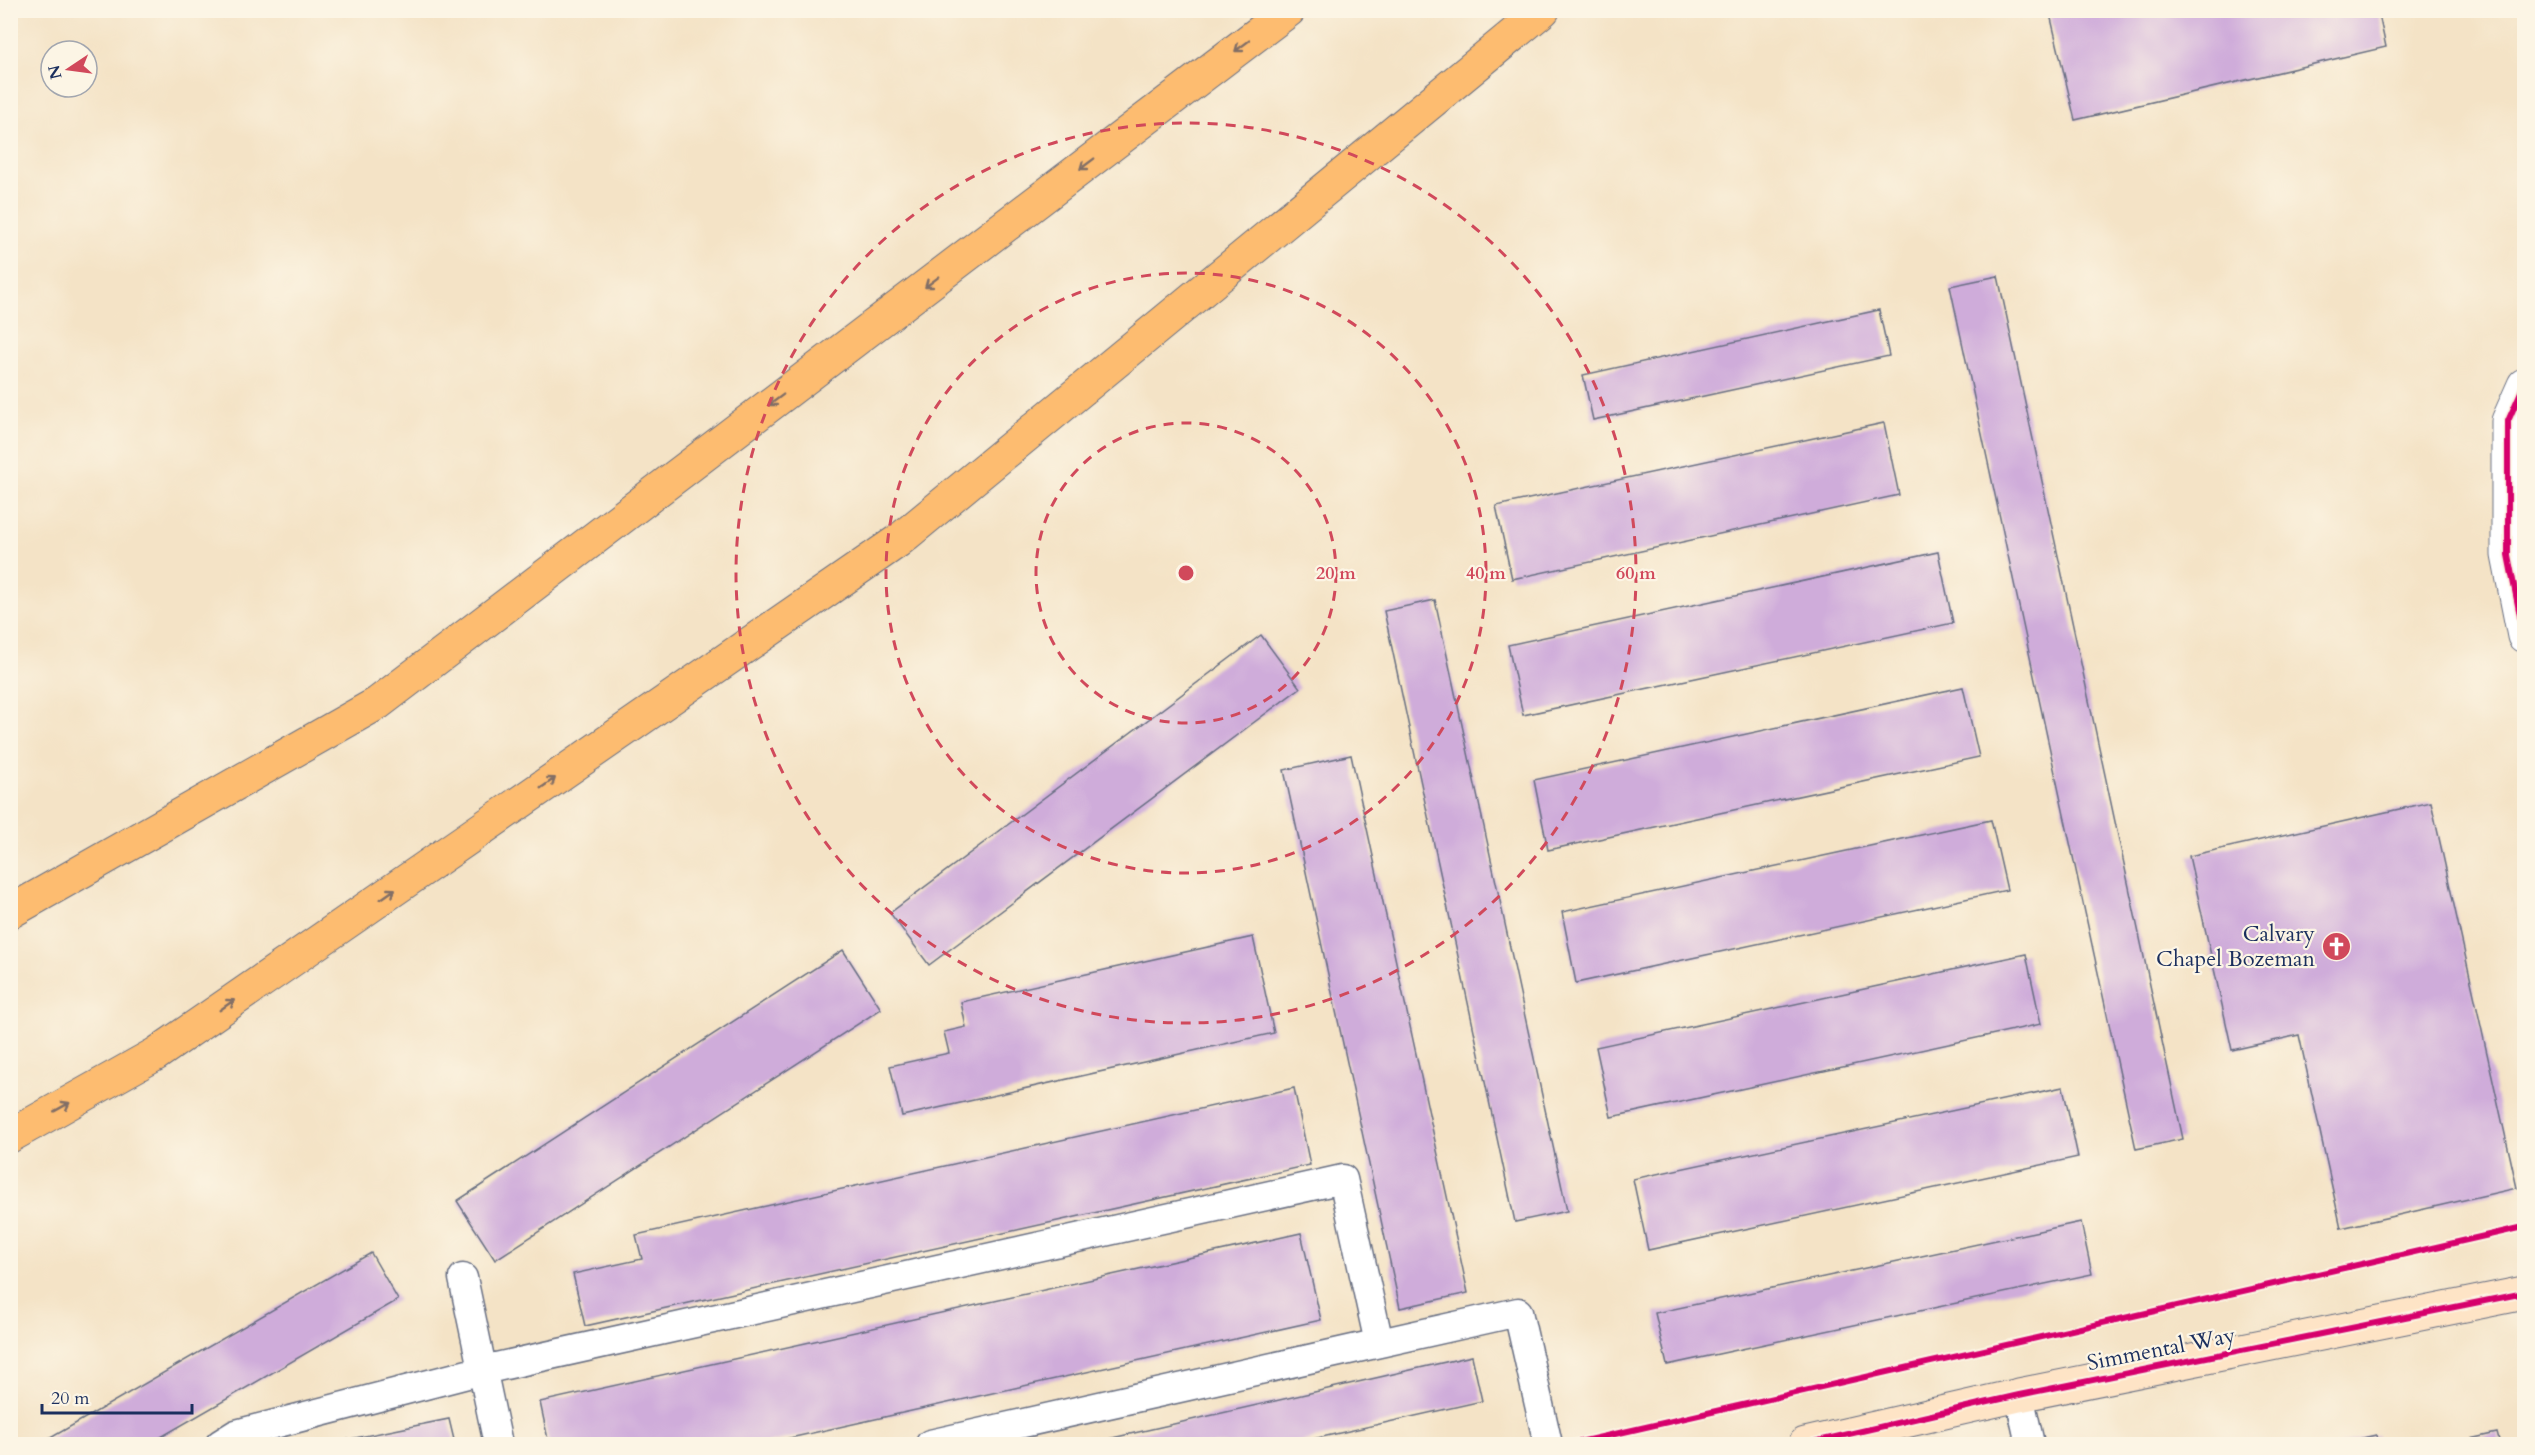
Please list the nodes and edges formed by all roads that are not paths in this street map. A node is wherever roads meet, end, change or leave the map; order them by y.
1 (1289, 10) edge
2 (1543, 10) edge
3 (2524, 385) edge
4 (2524, 636) edge
5 (10, 912) edge
6 (10, 1136) edge
7 (463, 1278) dead end
8 (2524, 1293) edge
9 (1379, 1343) junction
10 (483, 1370) junction
11 (2019, 1395) junction
12 (220, 1444) edge
13 (498, 1444) edge
14 (930, 1444) edge
15 (1548, 1444) edge
16 (1805, 1444) edge
17 (2030, 1444) edge

1 -> 5 highway
6 -> 2 highway
3 - 4 street
7 - 10 lane
8 - 11 street, Simmental Way
9 - 10 lane
9 - 14 lane
9 - 15 lane
10 - 12 lane
10 - 13 lane
11 - 16 street, Simmental Way
11 - 17 lane

